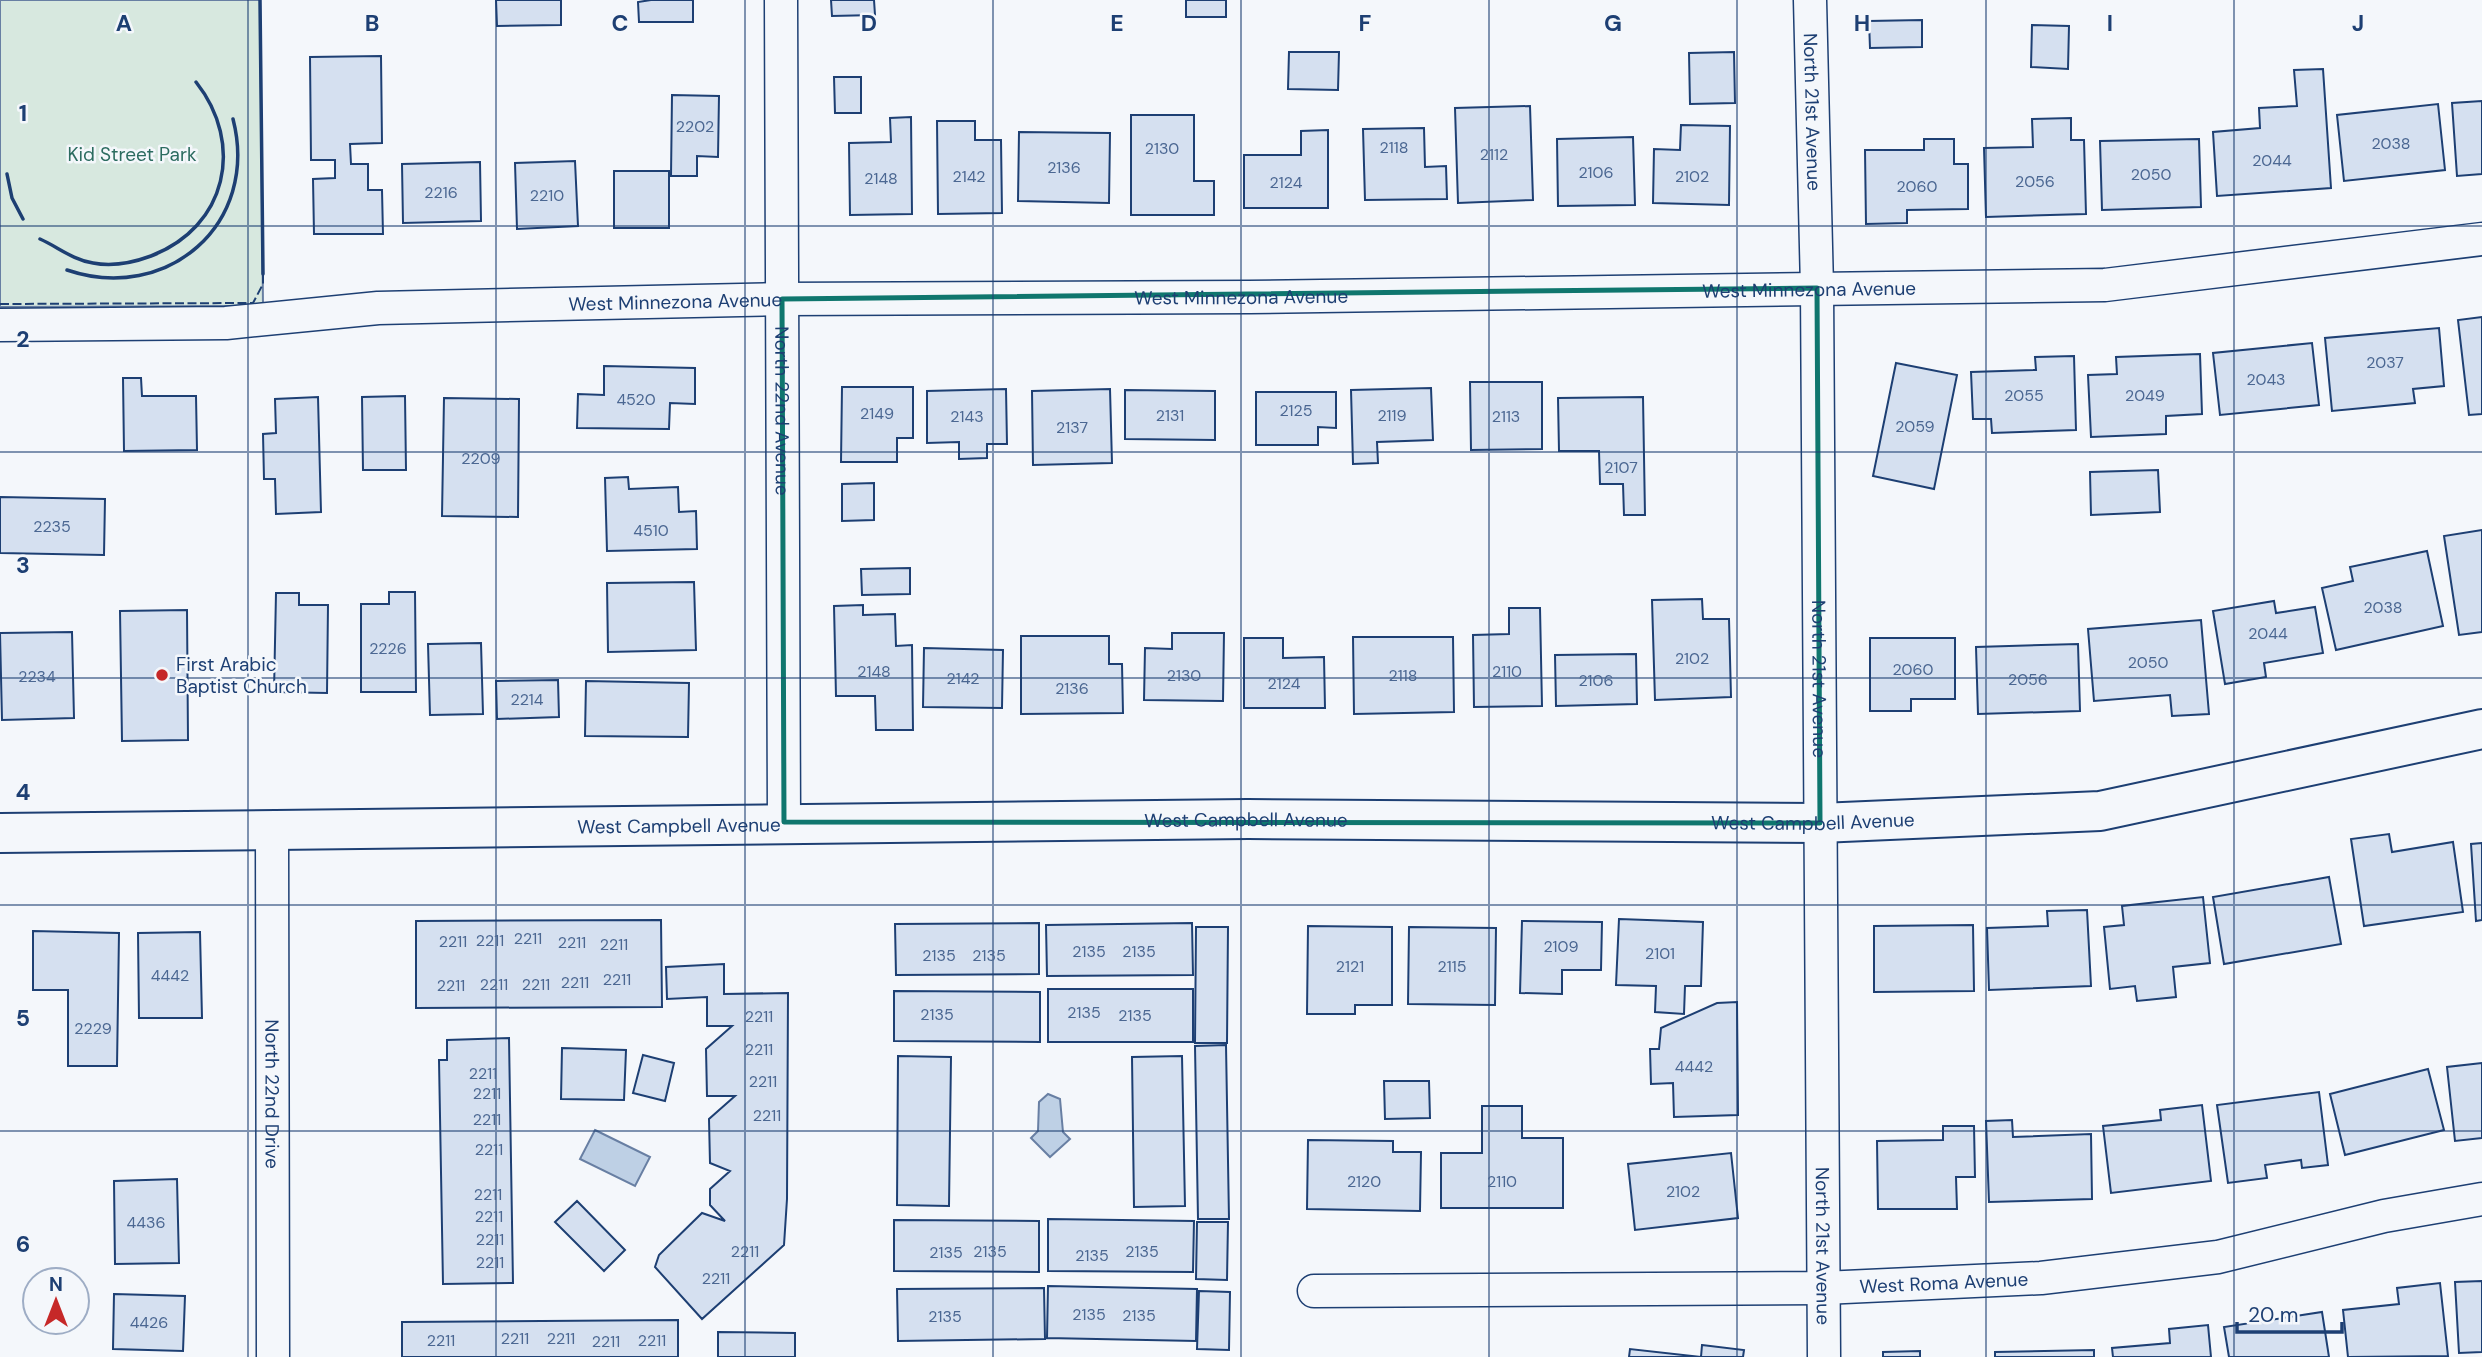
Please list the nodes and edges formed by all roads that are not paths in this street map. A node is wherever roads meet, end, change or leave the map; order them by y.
1 (781, 0) edge
2 (1810, 0) edge
3 (2482, 239) edge
4 (1817, 288) junction
5 (782, 299) junction
6 (0, 325) edge
7 (2482, 729) edge
8 (784, 822) junction
9 (1820, 823) junction
10 (272, 830) junction
11 (0, 833) edge
12 (2482, 1199) edge
13 (1823, 1288) junction
14 (1314, 1291) dead end
15 (273, 1357) edge
16 (1824, 1357) edge

1 - 5 street, North 22nd Avenue
2 - 4 street, North 21st Avenue
3 - 4 street, West Minnezona Avenue
4 - 5 street, West Minnezona Avenue
4 - 9 street, North 21st Avenue
5 - 6 street, West Minnezona Avenue
5 - 8 street, North 22nd Avenue
7 - 9 street, West Campbell Avenue
8 - 9 street, West Campbell Avenue
8 - 10 street, West Campbell Avenue
9 - 13 street, North 21st Avenue
10 - 11 street, West Campbell Avenue
10 - 15 street, North 22nd Drive
12 - 13 street, West Roma Avenue
13 - 14 street, West Roma Avenue
13 - 16 street, North 21st Avenue

